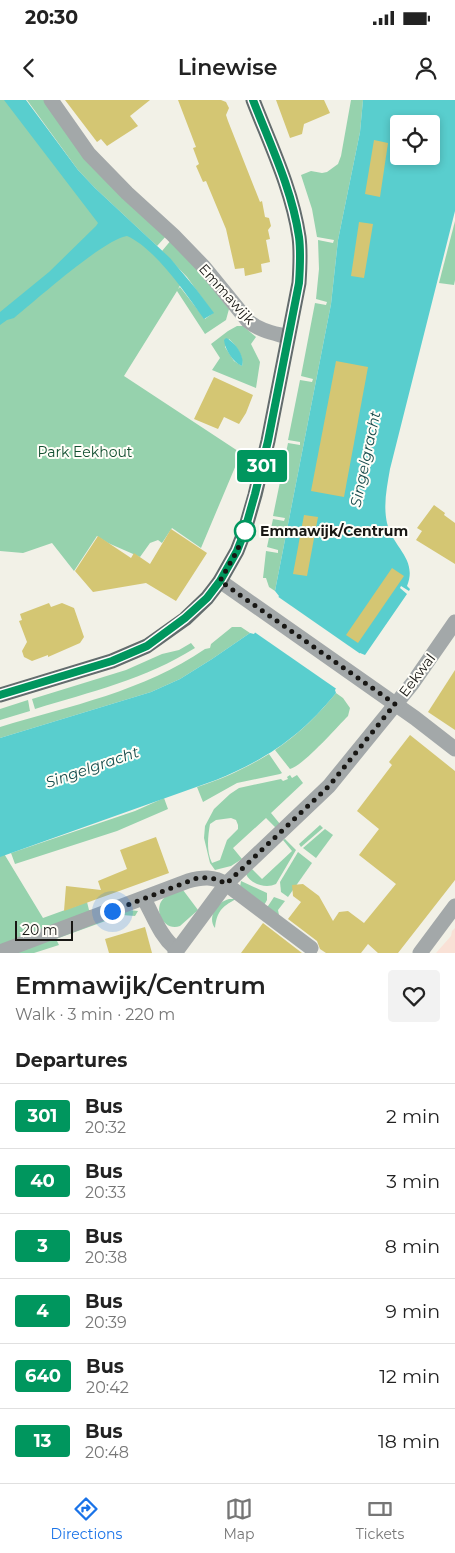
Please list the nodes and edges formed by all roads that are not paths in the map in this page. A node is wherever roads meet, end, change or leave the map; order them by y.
1 (51, 100) edge
2 (253, 100) edge
3 (288, 336) junction
4 (220, 581) junction
5 (455, 622) edge
6 (0, 695) edge
7 (395, 704) junction
8 (455, 749) edge
9 (226, 884) junction
10 (144, 898) junction
11 (455, 906) edge
12 (175, 951) edge
13 (314, 951) edge
14 (0, 952) edge
15 (420, 953) edge

1 - 3 street, Emmawijk
2 - 3 main road
3 - 4 main road
4 - 6 main road
4 - 7 street
5 - 7 street, Eekwal
7 - 8 street
7 - 9 street, Eekwal
9 - 10 street
9 - 12 street, Eekwal
9 - 13 street
10 - 12 street
10 - 14 street
11 - 15 street

